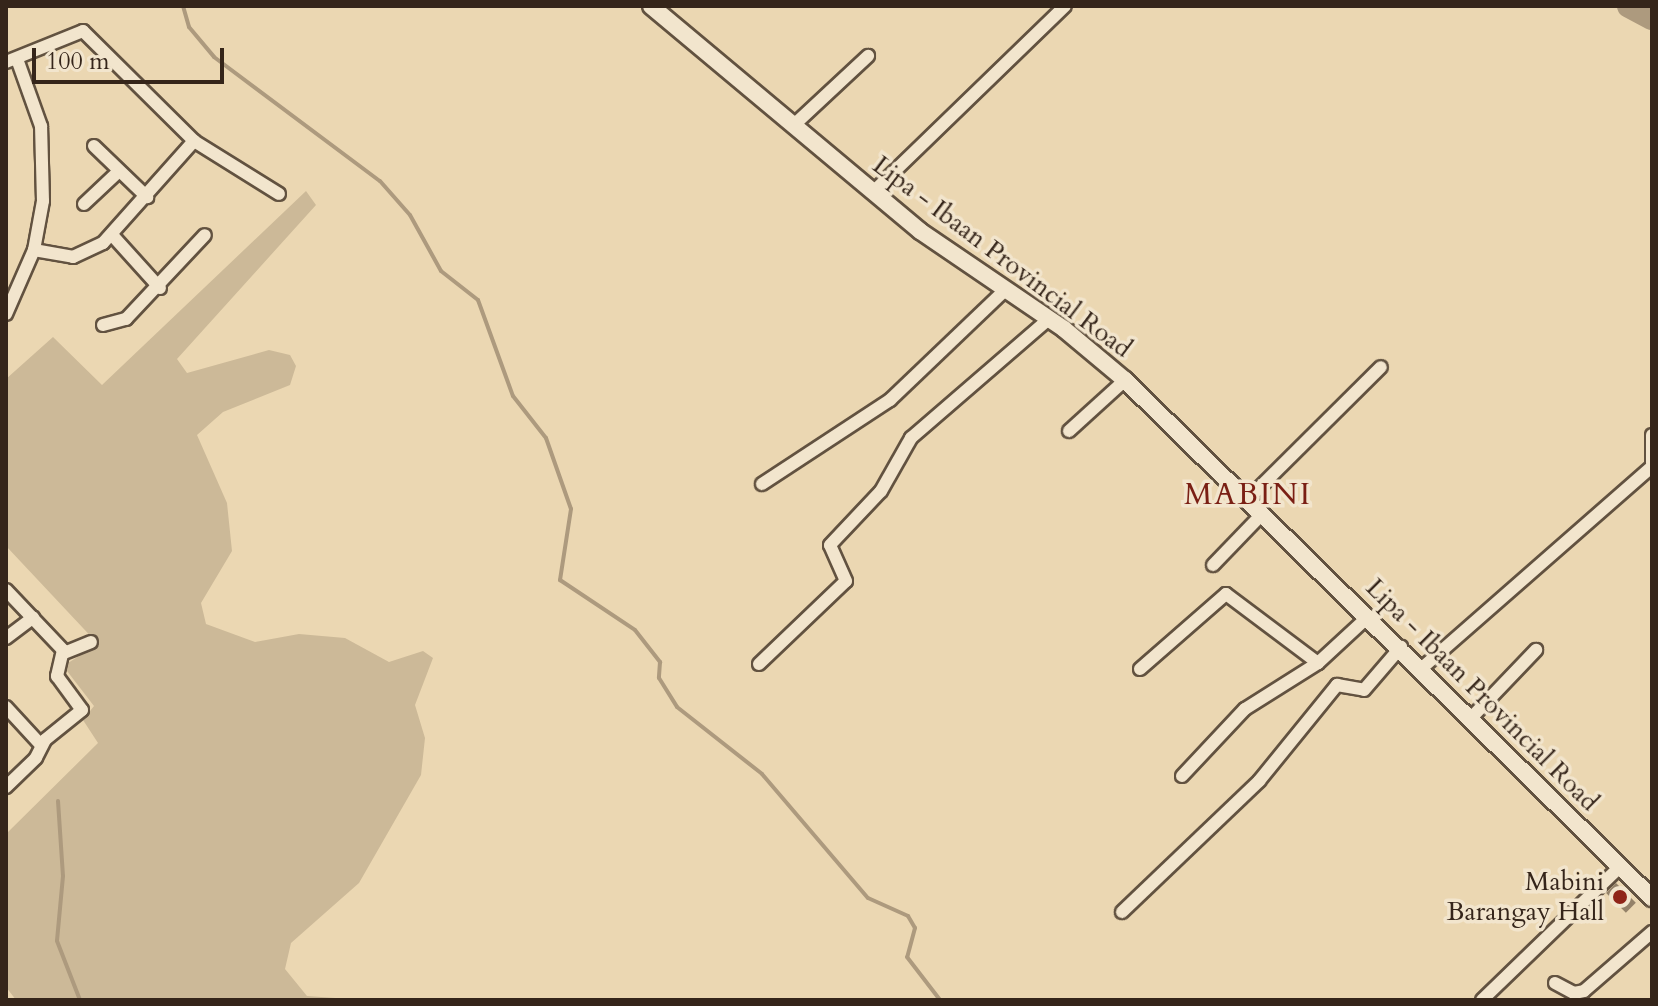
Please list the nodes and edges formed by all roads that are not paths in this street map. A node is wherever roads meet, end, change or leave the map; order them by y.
1 (651, 6) edge
2 (1065, 6) edge
3 (868, 56) dead end
4 (11, 61) edge
5 (795, 124) junction
6 (194, 141) junction
7 (94, 146) dead end
8 (117, 173) junction
9 (873, 192) junction
10 (279, 194) dead end
11 (147, 197) junction
12 (84, 204) dead end
13 (205, 235) dead end
14 (113, 236) junction
15 (34, 250) junction
16 (160, 288) junction
17 (1006, 289) junction
18 (6, 314) edge
19 (1049, 319) junction
20 (103, 325) dead end
21 (1381, 367) dead end
22 (1125, 380) junction
23 (1069, 431) dead end
24 (1652, 435) edge
25 (1652, 465) edge
26 (762, 484) dead end
27 (1248, 499) junction
28 (1263, 513) junction
29 (1213, 565) dead end
30 (6, 590) edge
31 (1369, 616) junction
32 (33, 618) junction
33 (6, 638) edge
34 (91, 642) dead end
35 (1401, 647) junction
36 (1536, 650) dead end
37 (64, 653) junction
38 (1318, 663) junction
39 (759, 664) dead end
40 (1422, 668) junction
41 (1140, 669) dead end
42 (6, 707) edge
43 (1472, 717) junction
44 (41, 745) junction
45 (1182, 776) dead end
46 (6, 787) edge
47 (1621, 866) junction
48 (1652, 898) edge
49 (1122, 912) dead end
50 (1652, 932) edge
51 (1555, 983) dead end
52 (1482, 1000) edge

1 - 5 main road, Lipa - Ibaan Provincial Road
2 - 9 street
3 - 5 street
4 - 6 street
4 - 15 street
5 - 9 main road, Lipa - Ibaan Provincial Road
6 - 10 street
6 - 11 street
7 - 8 street
8 - 11 street
8 - 12 street
9 - 17 main road, Lipa - Ibaan Provincial Road
11 - 14 street
13 - 16 street
14 - 15 street
14 - 16 street
15 - 18 street
16 - 20 street
17 - 19 main road, Lipa - Ibaan Provincial Road
17 - 26 street
19 - 22 main road, Lipa - Ibaan Provincial Road
19 - 39 street
21 - 27 street
22 - 23 street
22 - 27 main road, Lipa - Ibaan Provincial Road
24 - 25 street
25 - 40 street
27 - 28 main road, Lipa - Ibaan Provincial Road
28 - 29 street
28 - 31 main road, Lipa - Ibaan Provincial Road
30 - 32 street
31 - 35 main road, Lipa - Ibaan Provincial Road
31 - 38 street
32 - 33 street
32 - 37 street
34 - 37 street
35 - 40 main road, Lipa - Ibaan Provincial Road
35 - 49 street
36 - 43 street
37 - 44 street
38 - 41 street
38 - 45 street
40 - 43 main road, Lipa - Ibaan Provincial Road
42 - 44 street
43 - 47 main road, Lipa - Ibaan Provincial Road
44 - 46 street
47 - 48 main road, Lipa - Ibaan Provincial Road
47 - 52 street
50 - 51 street

